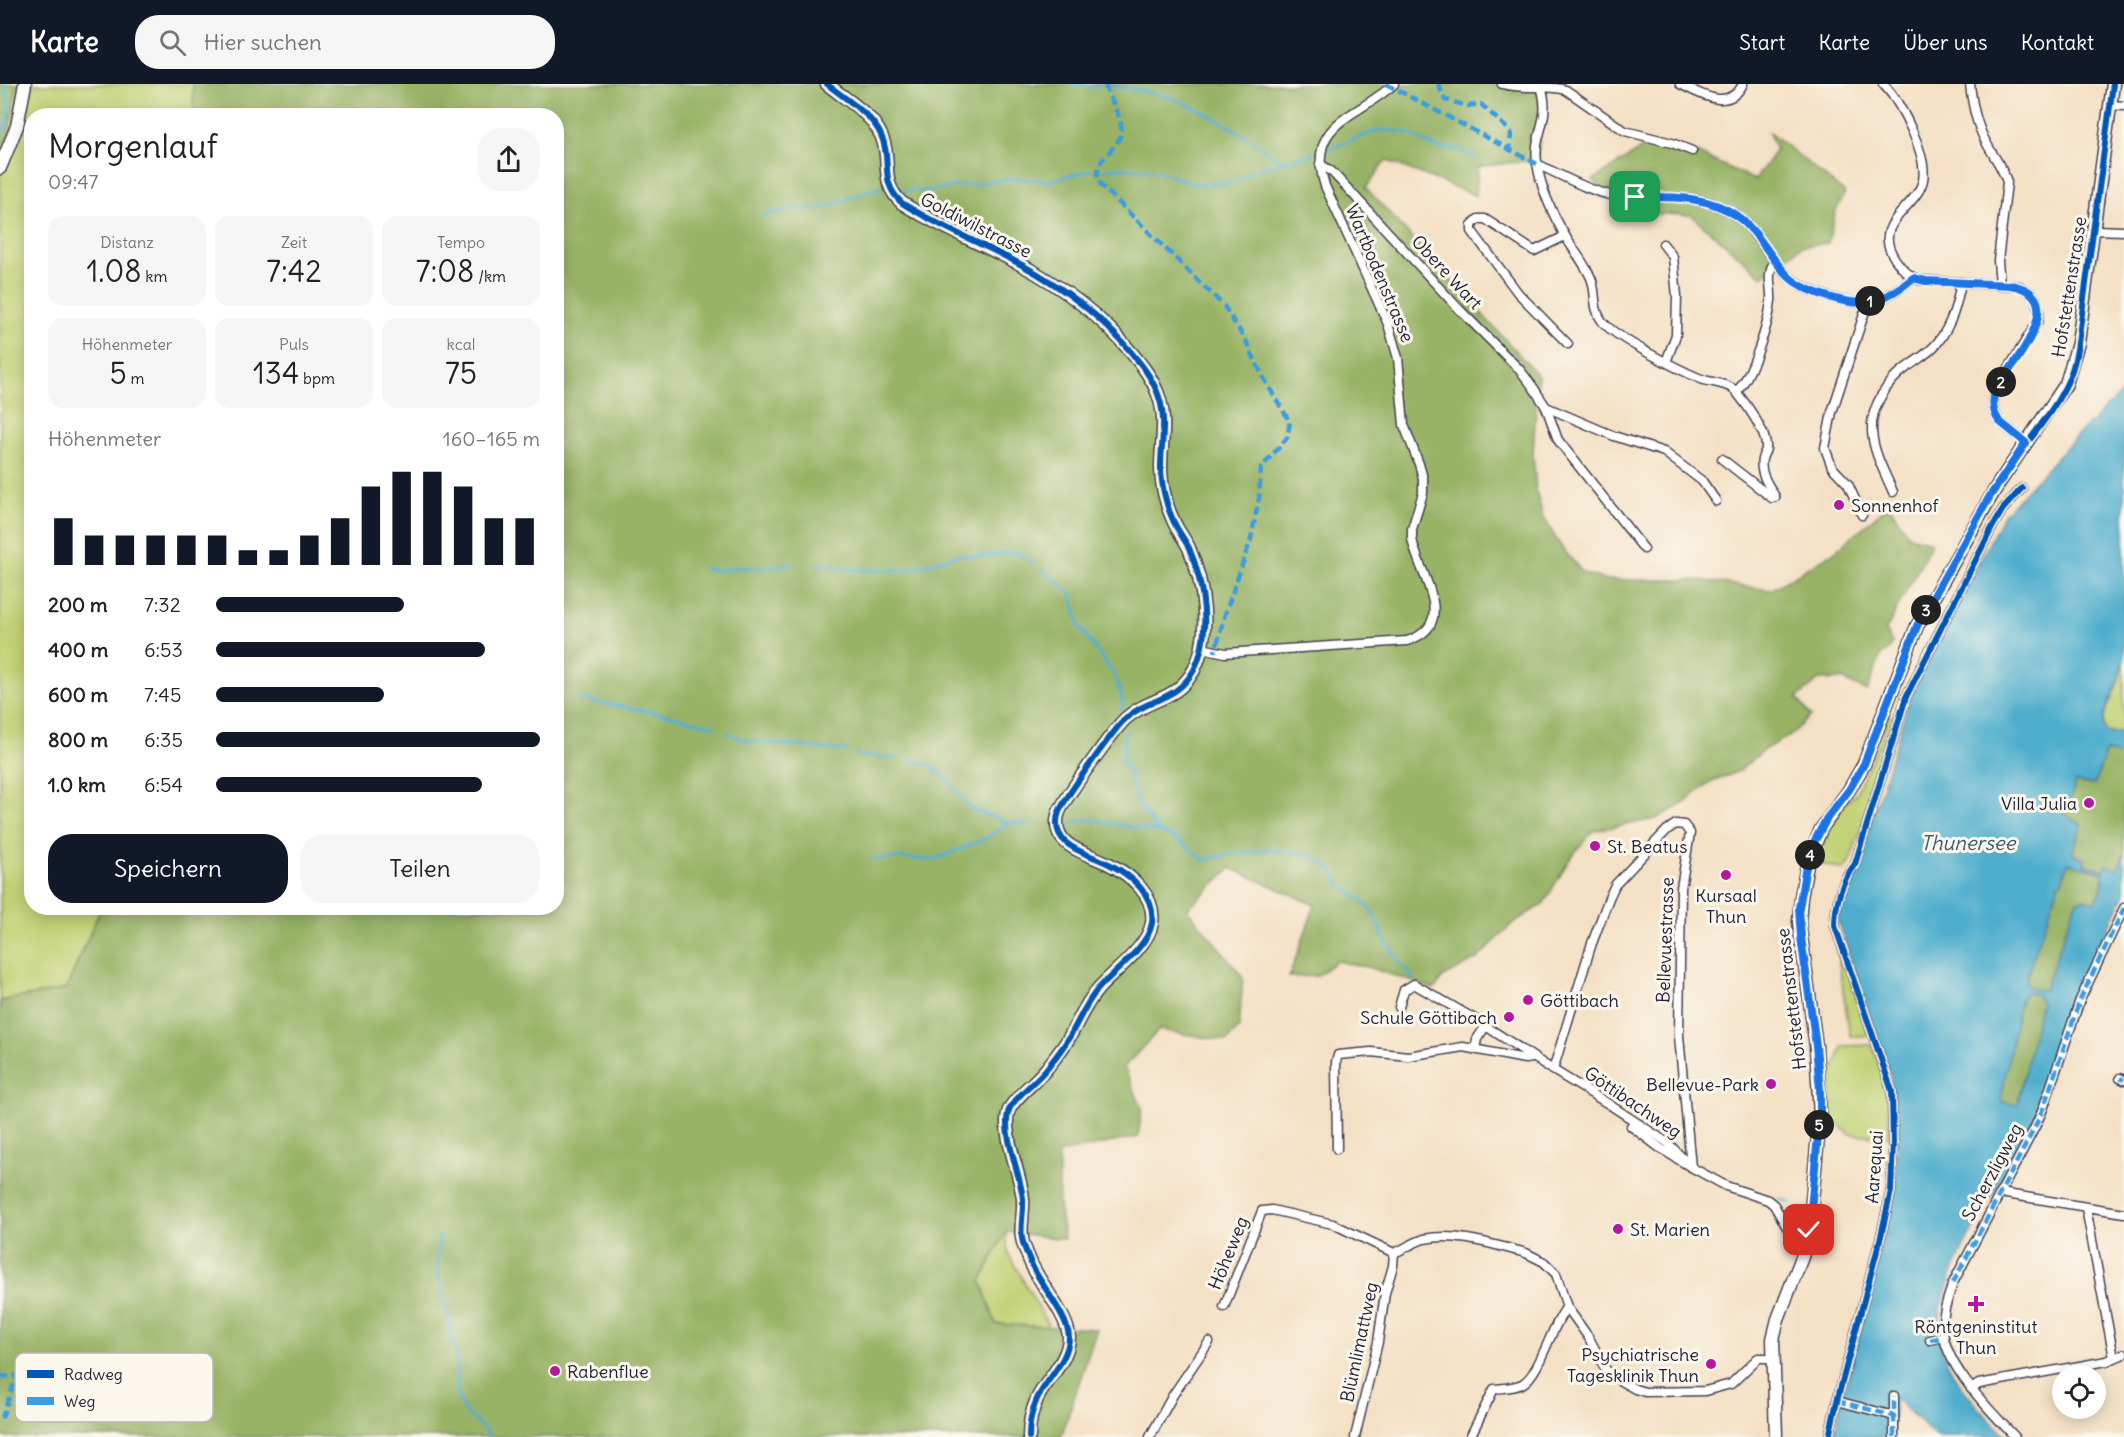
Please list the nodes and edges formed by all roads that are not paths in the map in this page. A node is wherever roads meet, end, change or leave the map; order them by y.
1 (26, 84) edge
2 (827, 84) edge
3 (1394, 84) edge
4 (1502, 84) edge
5 (1680, 84) edge
6 (1743, 84) edge
7 (1883, 84) edge
8 (1970, 84) edge
9 (2113, 84) edge
10 (1541, 86) junction
11 (2110, 105) junction
12 (2124, 106) edge
13 (1692, 151) dead end
14 (1320, 164) junction
15 (1537, 164) junction
16 (0, 168) edge
17 (2093, 230) junction
18 (2124, 231) edge
19 (1565, 236) junction
20 (1663, 244) dead end
21 (1774, 261) junction
22 (1913, 278) junction
23 (1961, 282) junction
24 (2000, 284) junction
25 (1868, 302) junction
26 (1568, 345) dead end
27 (1666, 362) junction
28 (1737, 391) junction
29 (1546, 407) junction
30 (2026, 443) junction
31 (1722, 459) dead end
32 (2022, 488) dead end
33 (1893, 492) dead end
34 (1716, 501) dead end
35 (1862, 514) dead end
36 (1644, 549) dead end
37 (1202, 648) junction
38 (2124, 908) edge
39 (1399, 1007) dead end
40 (1485, 1027) junction
41 (1475, 1049) junction
42 (1533, 1058) junction
43 (1553, 1070) junction
44 (1337, 1149) dead end
45 (1691, 1167) junction
46 (2000, 1193) junction
47 (2086, 1208) junction
48 (2124, 1213) edge
49 (1807, 1238) junction
50 (1394, 1253) junction
51 (1224, 1307) dead end
52 (1567, 1307) junction
53 (1943, 1337) junction
54 (1930, 1340) dead end
55 (1209, 1342) dead end
56 (2124, 1354) edge
57 (1773, 1358) junction
58 (2114, 1358) junction
59 (1971, 1389) junction
60 (1894, 1396) dead end
61 (1839, 1402) junction
62 (1892, 1415) junction
63 (1029, 1437) edge
64 (1150, 1437) edge
65 (1355, 1437) edge
66 (1470, 1437) edge
67 (1776, 1437) edge
68 (1829, 1437) edge
69 (1894, 1437) edge
70 (2015, 1437) edge

1 - 16 street
2 - 37 street, Goldiwilstrasse
3 - 14 street
4 - 10 street
5 - 6 street
7 - 22 street
8 - 24 street
9 - 11 street, Hofstettenstrasse
10 - 13 street
10 - 15 street
11 - 12 street
11 - 17 street, Hofstettenstrasse
14 - 29 street, Obere Wart
14 - 37 street, Wartbodenstrasse
15 - 19 street
15 - 21 street
17 - 18 street
17 - 30 street, Hofstettenstrasse
19 - 26 street
19 - 27 street
20 - 27 street
21 - 25 street
21 - 28 street
22 - 23 street
22 - 25 street
23 - 24 street
23 - 33 street
24 - 30 street
25 - 35 street
27 - 28 street
28 - 31 street
29 - 34 street
29 - 36 street, Obere Wart
30 - 49 street, Hofstettenstrasse
32 - 61 street, Aarequai
37 - 63 street, Goldiwilstrasse
38 - 46 street, Scherzligweg
39 - 40 street, Göttibachweg
40 - 41 street
40 - 42 street, Göttibachweg
41 - 42 street, Göttibachweg
41 - 44 street, Göttibachweg
42 - 43 street, Göttibachweg
43 - 45 street, Göttibachweg
43 - 45 street, Bellevuestrasse
45 - 49 street, Göttibachweg
46 - 47 street
46 - 53 street, Scherzligweg
47 - 48 street
47 - 58 street
49 - 57 street, Hofstettenstrasse
50 - 51 street, Höheweg
50 - 52 street
50 - 65 street, Blümlimattweg
52 - 57 street
52 - 66 street
53 - 54 street
53 - 59 street
55 - 64 street
56 - 58 street
57 - 67 street, Hofstettenstrasse
58 - 59 street
59 - 70 street
60 - 62 street
61 - 62 street
61 - 68 street, Aarequai
62 - 69 street

